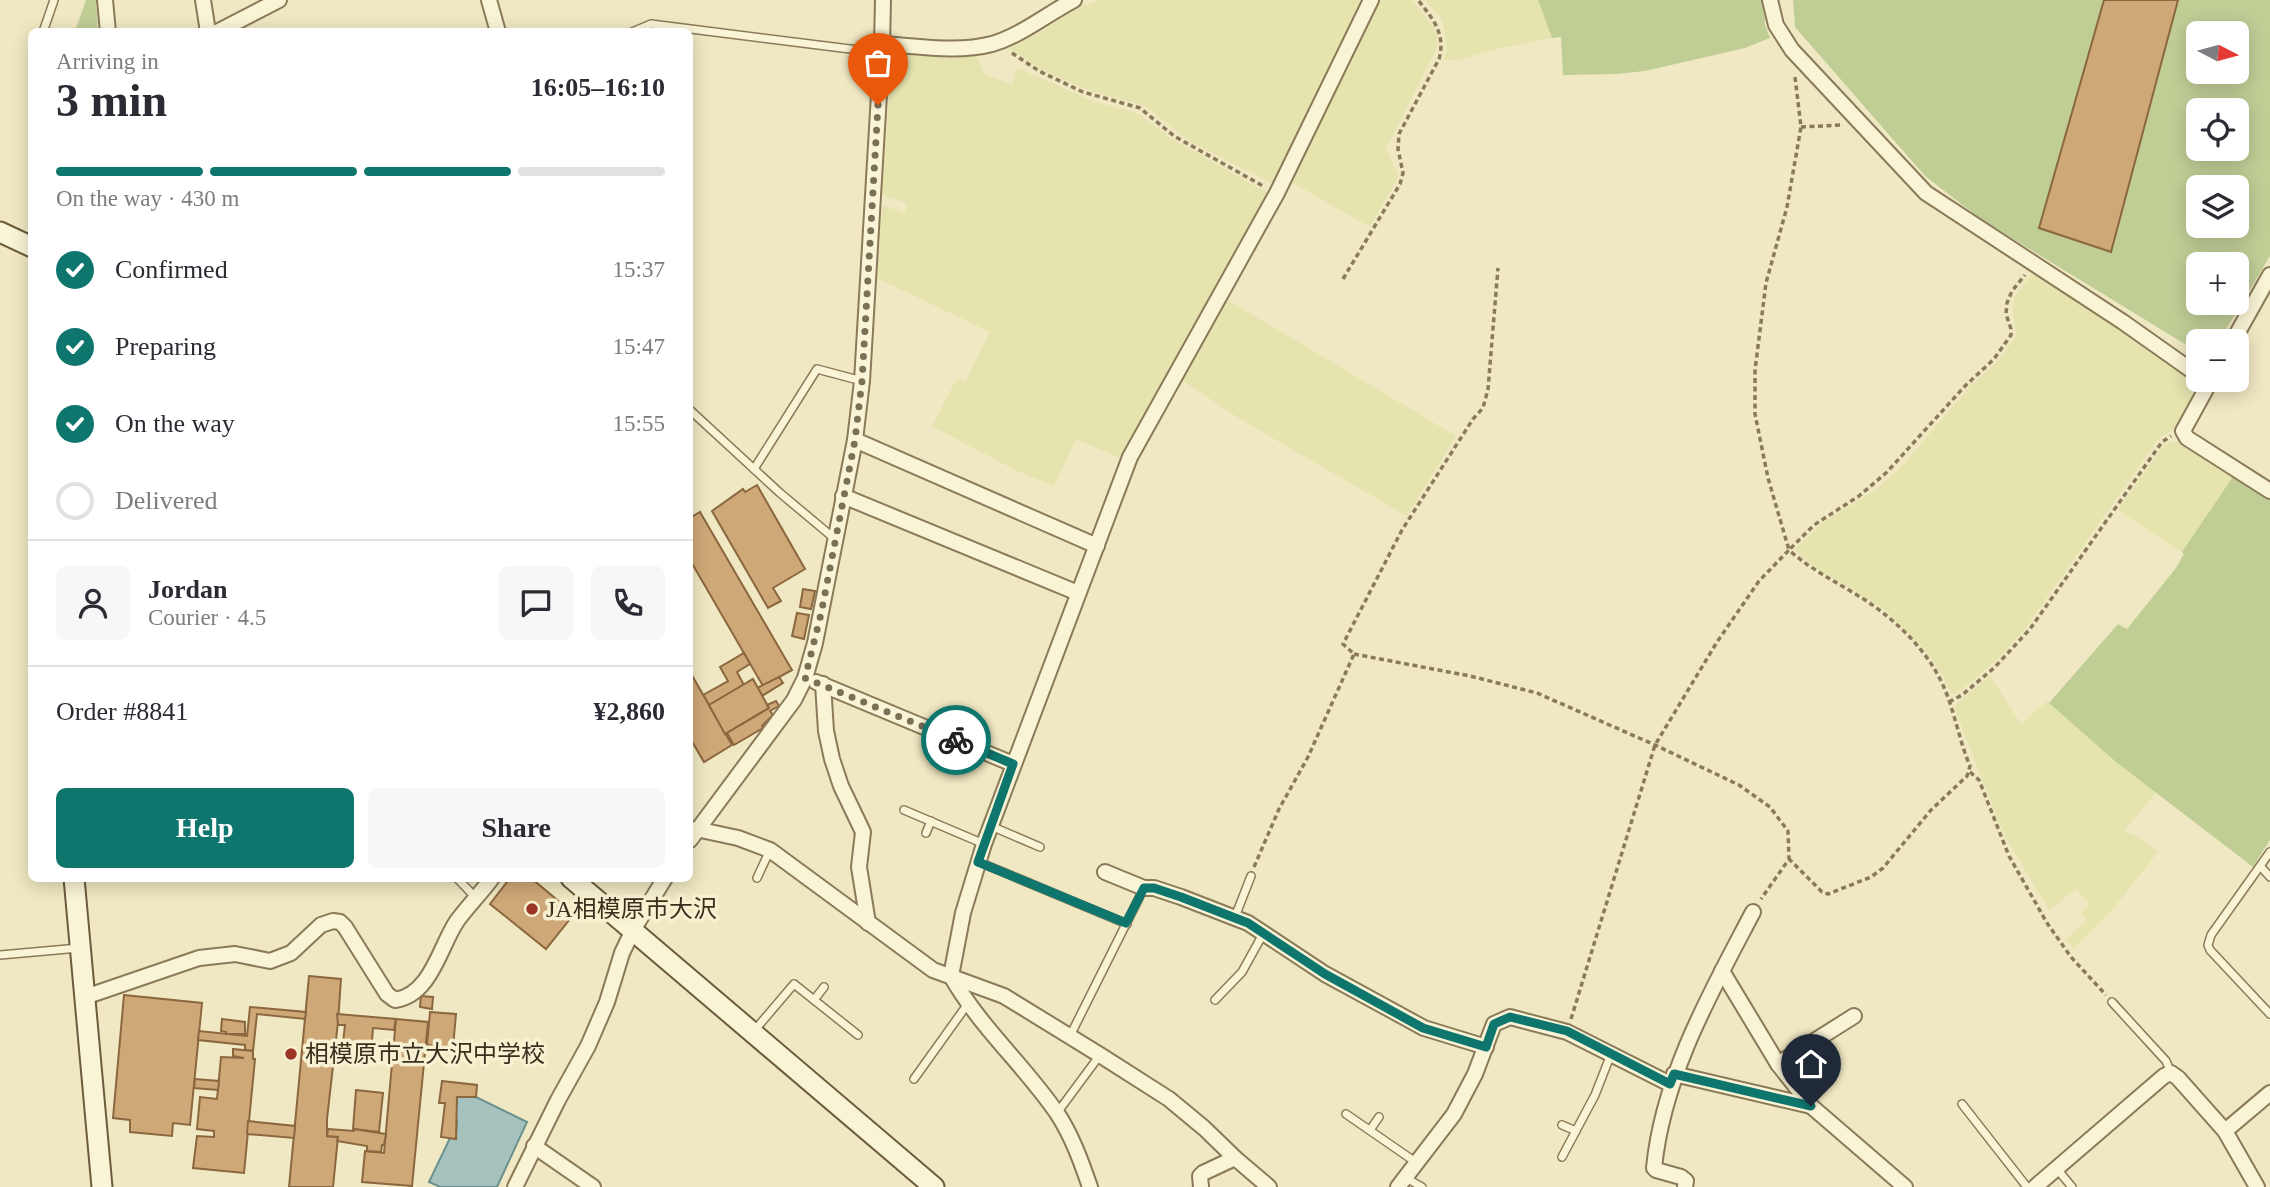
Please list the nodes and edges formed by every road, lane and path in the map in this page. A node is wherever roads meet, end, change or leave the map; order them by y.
1 (54, 0) edge
2 (106, 0) edge
3 (203, 0) edge
4 (279, 0) edge
5 (489, 0) edge
6 (883, 0) edge
7 (1074, 0) edge
8 (1371, 0) edge
9 (1418, 0) edge
10 (1770, 0) edge
11 (44, 28) edge
12 (108, 28) edge
13 (207, 28) edge
14 (225, 28) edge
15 (497, 28) edge
16 (642, 28) edge
17 (688, 28) edge
18 (693, 29) edge
19 (996, 42) junction
20 (882, 49) junction
21 (1792, 50) junction
22 (1860, 124) junction
23 (1801, 127) junction
24 (1276, 193) junction
25 (0, 232) edge
26 (28, 245) edge
27 (2035, 264) junction
28 (1498, 268) dead end
29 (2270, 275) edge
30 (1343, 279) dead end
31 (2239, 329) edge
32 (2186, 366) edge
33 (862, 381) junction
34 (2200, 392) edge
35 (693, 413) edge
36 (2183, 431) junction
37 (855, 440) junction
38 (754, 469) junction
39 (2270, 491) edge
40 (843, 496) junction
41 (835, 539) junction
42 (1097, 546) junction
43 (1789, 550) junction
44 (1079, 593) junction
45 (1354, 654) junction
46 (805, 678) junction
47 (823, 684) junction
48 (1949, 702) junction
49 (1655, 745) junction
50 (1013, 764) junction
51 (1970, 772) junction
52 (904, 810) dead end
53 (931, 821) junction
54 (991, 826) junction
55 (926, 833) dead end
56 (693, 834) edge
57 (984, 844) junction
58 (1040, 847) dead end
59 (770, 850) junction
60 (2270, 852) edge
61 (1789, 859) junction
62 (978, 862) junction
63 (2261, 867) junction
64 (1105, 872) dead end
65 (1251, 876) joint
66 (2270, 877) edge
67 (757, 878) dead end
68 (74, 882) edge
69 (461, 882) edge
70 (489, 882) edge
71 (576, 882) edge
72 (663, 882) edge
73 (1144, 888) junction
74 (477, 899) junction
75 (1753, 912) joint
76 (1235, 917) junction
77 (868, 923) junction
78 (1126, 923) junction
79 (633, 930) junction
80 (1264, 933) junction
81 (80, 948) junction
82 (0, 954) edge
83 (1722, 971) junction
84 (951, 976) junction
85 (824, 988) dead end
86 (85, 997) junction
87 (814, 1000) junction
88 (1215, 1000) dead end
89 (2112, 1002) joint
90 (968, 1005) junction
91 (2270, 1014) edge
92 (1854, 1016) dead end
93 (1567, 1031) junction
94 (752, 1034) junction
95 (858, 1035) dead end
96 (1070, 1037) junction
97 (1486, 1047) junction
98 (1611, 1054) junction
99 (1100, 1055) junction
100 (1778, 1064) junction
101 (2171, 1073) junction
102 (914, 1079) dead end
103 (1672, 1079) junction
104 (2270, 1093) edge
105 (1962, 1104) dead end
106 (1811, 1106) junction
107 (1057, 1113) junction
108 (1346, 1114) dead end
109 (1379, 1117) dead end
110 (1562, 1125) dead end
111 (1370, 1130) junction
112 (1576, 1131) junction
113 (2225, 1131) junction
114 (534, 1146) junction
115 (1562, 1157) dead end
116 (1235, 1158) junction
117 (1417, 1163) junction
118 (2056, 1168) junction
119 (1402, 1182) edge
120 (102, 1187) edge
121 (514, 1187) edge
122 (593, 1187) edge
123 (934, 1187) edge
124 (1090, 1187) edge
125 (1201, 1187) edge
126 (1269, 1187) edge
127 (1422, 1187) edge
128 (1685, 1187) edge
129 (1905, 1187) edge
130 (2027, 1187) edge
131 (2035, 1187) edge
132 (2072, 1187) edge
133 (2257, 1187) edge

1 - 11 lane
2 - 12 street
3 - 13 street
4 - 14 street
5 - 15 street
6 - 20 street
7 - 19 street
8 - 24 street
9 - 30 path
10 - 21 street
16 - 17 lane
18 - 20 lane
19 - 20 street
19 - 24 path
20 - 33 street
21 - 22 street
21 - 23 path
22 - 23 path
22 - 27 street
23 - 43 path
24 - 42 street
25 - 26 street
27 - 32 street
27 - 43 path
28 - 45 path
29 - 31 street
33 - 37 street
33 - 38 lane
34 - 36 street
35 - 38 lane
36 - 39 street
36 - 48 path
37 - 40 street
37 - 42 street
38 - 41 lane
40 - 41 street
40 - 44 street
41 - 46 street
42 - 44 street
43 - 48 path
43 - 49 path
44 - 50 street
45 - 49 path
45 - 65 path
46 - 47 street
46 - 56 street
47 - 50 street
47 - 77 street
48 - 51 path
49 - 61 path
49 - 93 path
50 - 54 street
51 - 61 path
51 - 89 path
52 - 53 lane
53 - 55 lane
53 - 57 lane
54 - 57 street
54 - 58 lane
56 - 59 street
57 - 62 street
59 - 67 lane
59 - 77 street
60 - 63 lane
61 - 75 path
62 - 78 lane
62 - 84 street
63 - 66 lane
63 - 91 lane
64 - 73 street
65 - 76 lane
68 - 81 street
69 - 74 lane
70 - 74 street
71 - 79 street
72 - 79 street
73 - 76 street
73 - 78 lane
74 - 86 street
75 - 83 street
76 - 80 street
77 - 84 street
78 - 96 lane
79 - 94 street
79 - 114 street
80 - 88 lane
80 - 97 street
81 - 82 lane
81 - 86 street
83 - 100 street
83 - 103 street
84 - 90 street
84 - 96 street
85 - 87 lane
86 - 120 street
87 - 94 lane
87 - 95 lane
89 - 101 lane
90 - 102 lane
90 - 107 street
92 - 100 street
93 - 97 street
93 - 98 street
94 - 123 street
96 - 99 street
97 - 117 street
98 - 103 street
98 - 112 lane
99 - 107 lane
99 - 116 street
100 - 106 street
101 - 113 street
101 - 118 street
103 - 106 street
103 - 128 street
104 - 113 street
105 - 130 lane
106 - 129 street
107 - 124 street
108 - 111 lane
109 - 111 lane
110 - 112 lane
111 - 117 lane
112 - 115 lane
113 - 133 street
114 - 121 street
114 - 122 street
116 - 125 street
116 - 126 street
117 - 119 street
118 - 131 street
118 - 132 lane
119 - 127 lane

